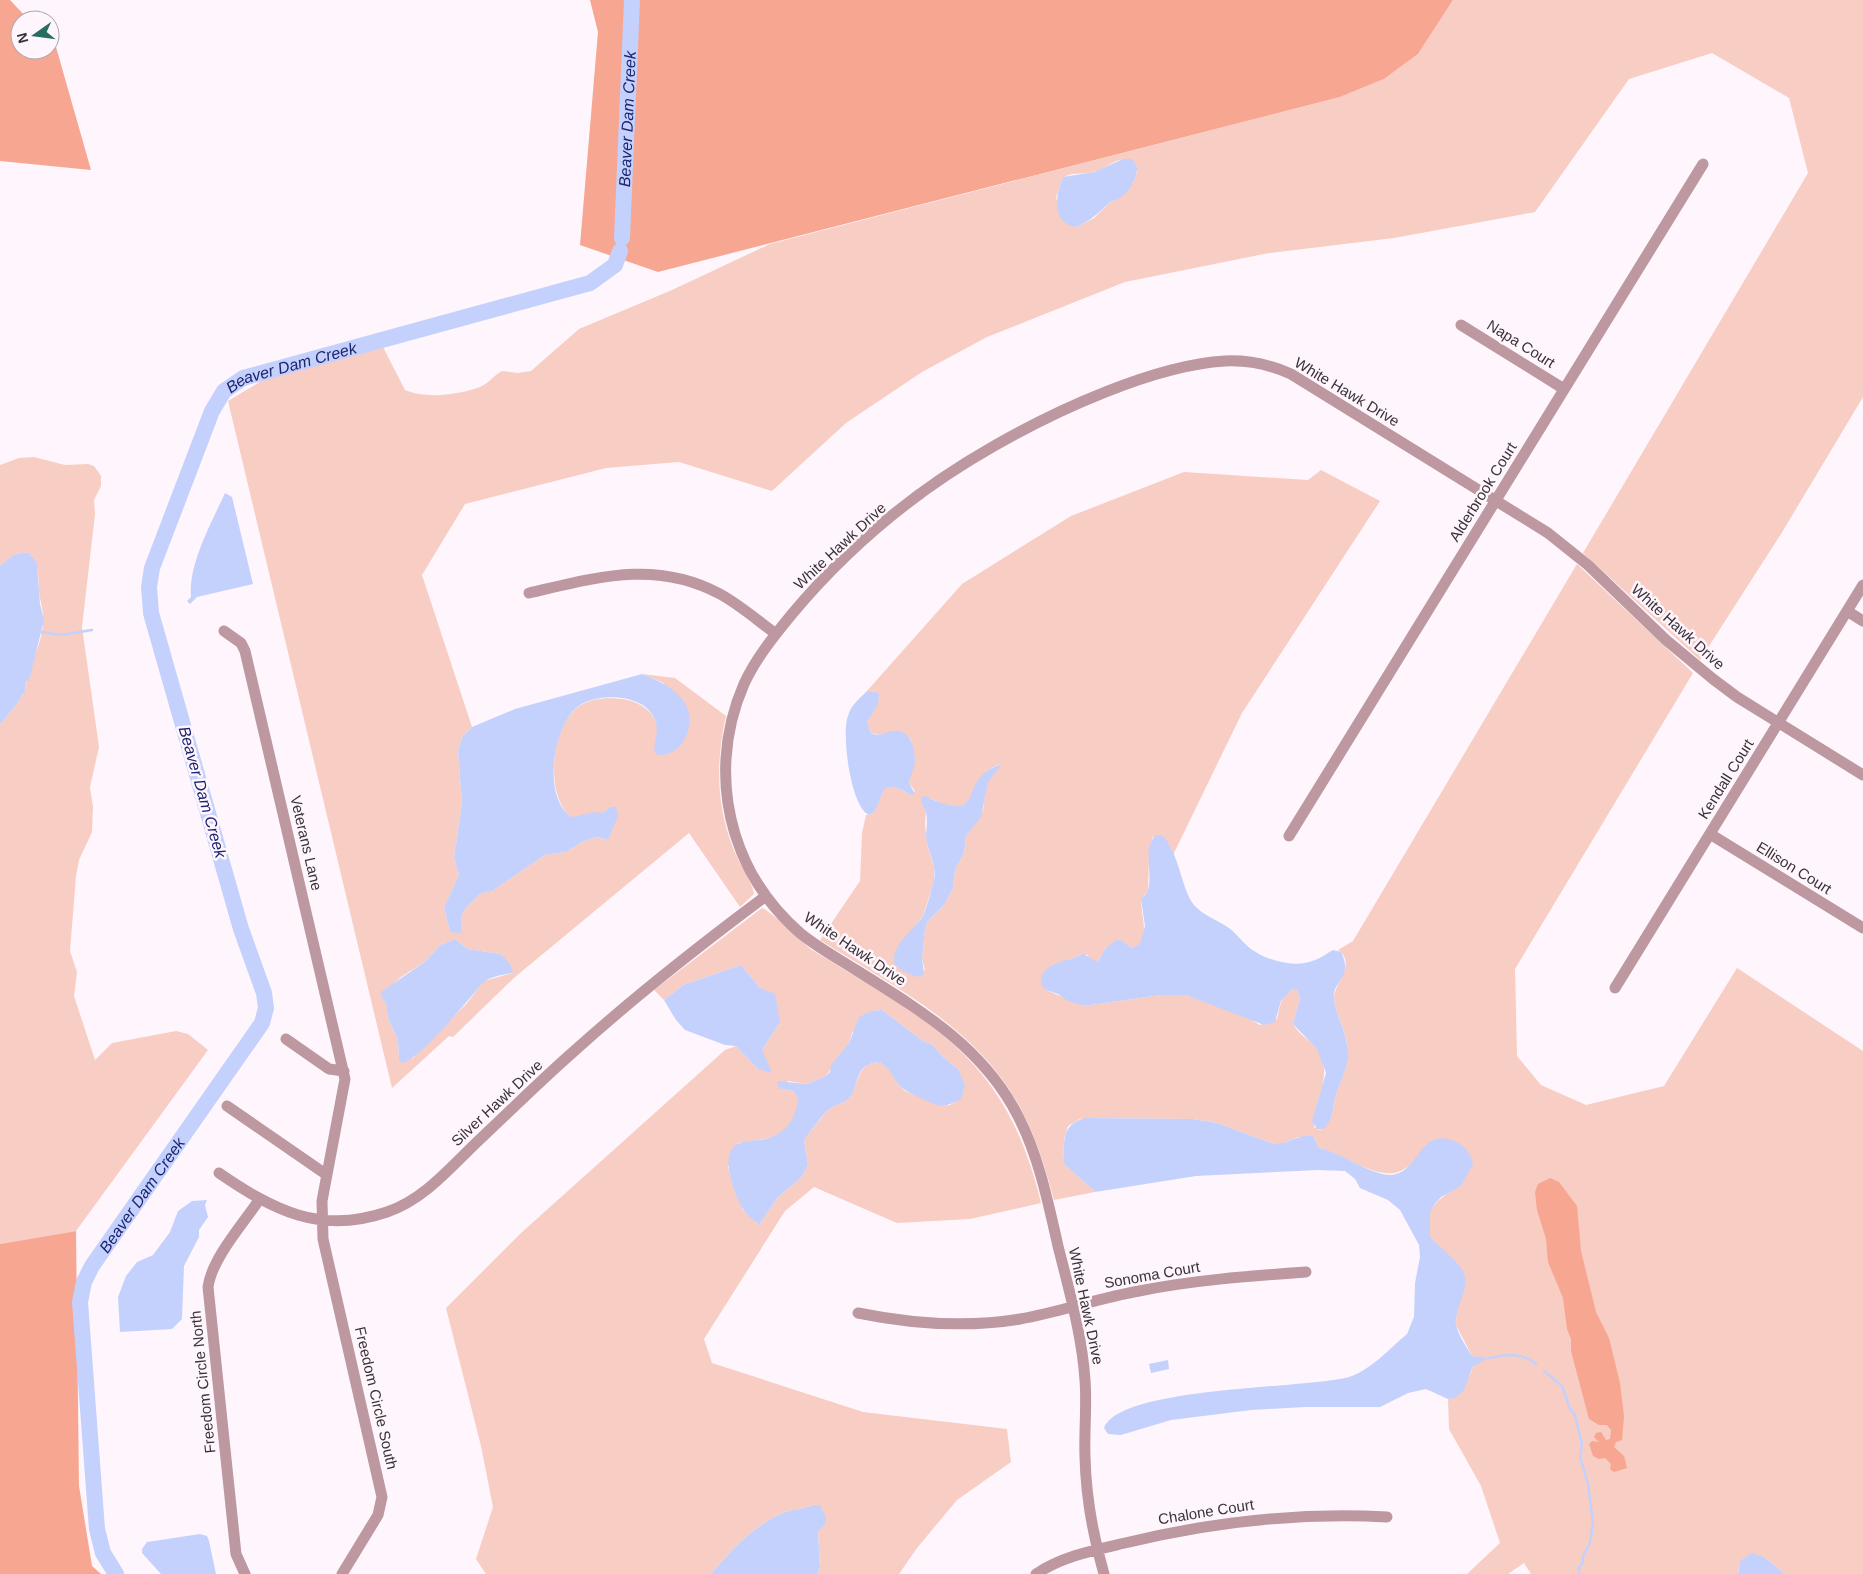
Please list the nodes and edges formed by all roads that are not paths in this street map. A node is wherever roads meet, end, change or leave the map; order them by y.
1 (1703, 164) dead end
2 (1461, 325) dead end
3 (1564, 389) junction
4 (1496, 500) junction
5 (1863, 585) edge
6 (529, 593) dead end
7 (1847, 612) junction
8 (1863, 622) edge
9 (224, 631) dead end
10 (776, 634) junction
11 (1778, 723) junction
12 (1863, 775) edge
13 (1710, 834) junction
14 (1289, 836) dead end
15 (766, 896) junction
16 (1863, 928) edge
17 (1615, 988) dead end
18 (286, 1039) dead end
19 (344, 1071) junction
20 (227, 1106) dead end
21 (219, 1173) dead end
22 (328, 1175) junction
23 (259, 1200) junction
24 (321, 1220) junction
25 (1306, 1272) dead end
26 (1073, 1306) junction
27 (858, 1313) dead end
28 (1387, 1517) dead end
29 (1098, 1550) junction
30 (245, 1574) edge
31 (342, 1574) edge
32 (1036, 1574) edge
33 (1104, 1574) edge

1 - 3 street, Alderbrook Court
2 - 3 street, Napa Court
3 - 4 street, Alderbrook Court
4 - 10 street, White Hawk Drive
4 - 11 street, White Hawk Drive
4 - 14 street, Alderbrook Court
5 - 7 street, Kendall Court
6 - 10 street
7 - 8 street
7 - 11 street, Kendall Court
9 - 19 street, Veterans Lane
10 - 15 street, White Hawk Drive
11 - 12 street, White Hawk Drive
11 - 13 street, Kendall Court
13 - 16 street, Ellison Court
13 - 17 street, Kendall Court
15 - 24 street, Silver Hawk Drive
15 - 26 street, White Hawk Drive
18 - 19 street
19 - 22 street, Veterans Lane
20 - 22 street
21 - 23 street, Silver Hawk Drive
22 - 24 street, Veterans Lane
23 - 24 street, Silver Hawk Drive
23 - 30 street, Freedom Circle North
24 - 31 street, Freedom Circle South
25 - 26 street, Sonoma Court
26 - 27 street, Sonoma Court
26 - 29 street, White Hawk Drive
28 - 29 street, Chalone Court
29 - 32 street, Chalone Court
29 - 33 street, White Hawk Drive

